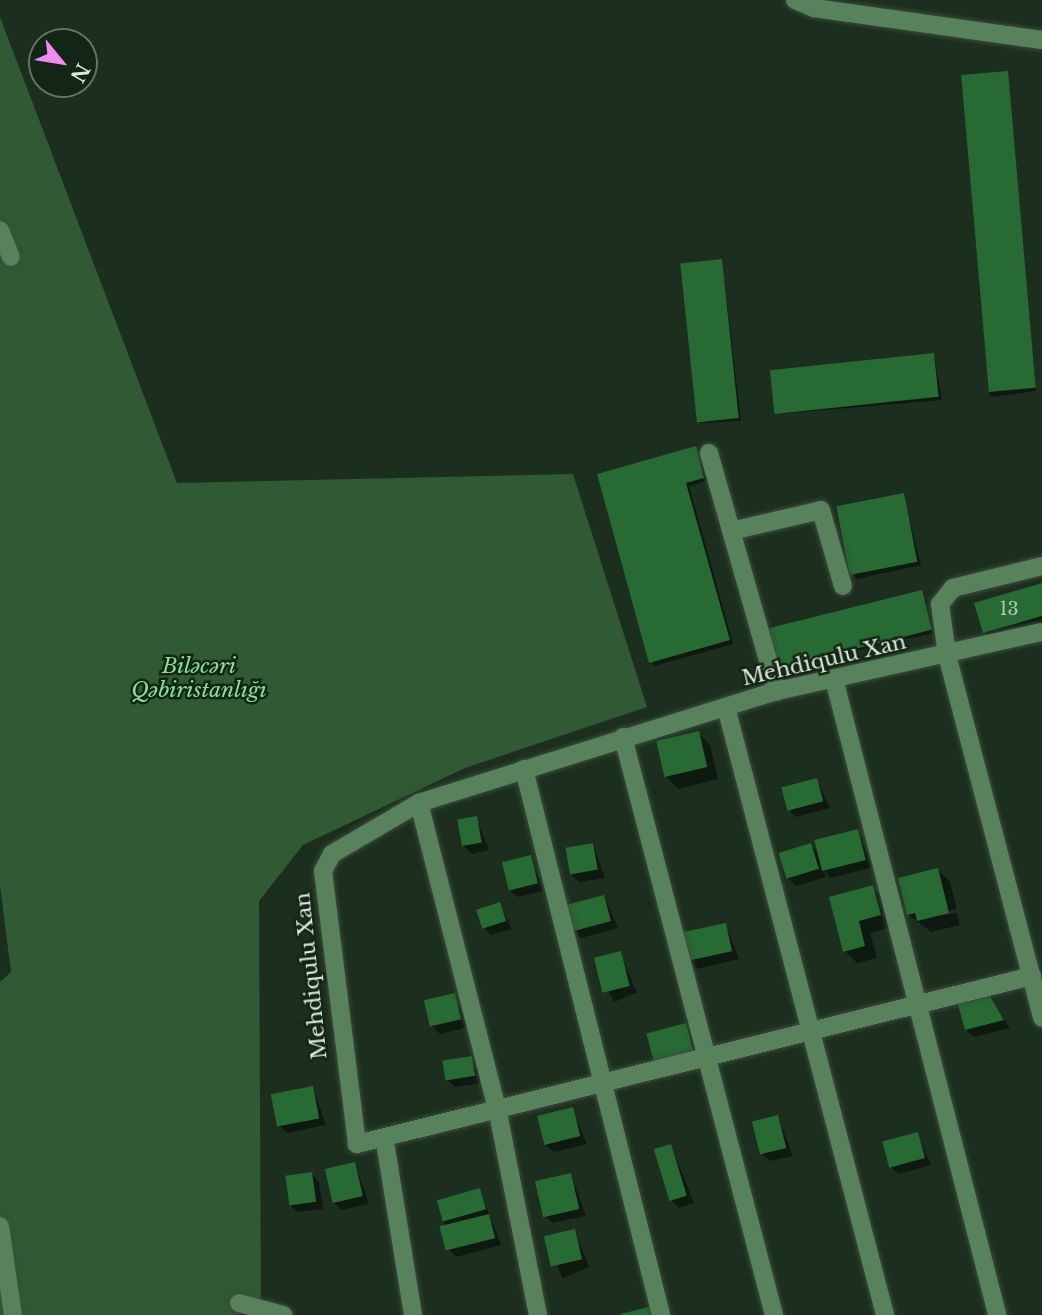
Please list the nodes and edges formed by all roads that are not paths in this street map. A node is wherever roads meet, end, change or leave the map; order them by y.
1 (795, 0) edge
2 (1042, 40) edge
3 (0, 230) edge
4 (11, 257) dead end
5 (709, 453) dead end
6 (731, 531) junction
7 (1042, 566) edge
8 (843, 586) dead end
9 (1042, 632) edge
10 (947, 655) junction
11 (834, 679) junction
12 (777, 691) junction
13 (726, 707) junction
14 (623, 737) junction
15 (524, 769) junction
16 (419, 803) junction
17 (1032, 976) junction
18 (916, 1006) junction
19 (1042, 1018) edge
20 (810, 1033) junction
21 (708, 1059) junction
22 (604, 1086) junction
23 (498, 1113) junction
24 (385, 1142) junction
25 (0, 1226) edge
26 (239, 1303) dead end
27 (997, 1314) edge
28 (13, 1315) edge
29 (283, 1315) edge
30 (413, 1315) edge
31 (538, 1315) edge
32 (661, 1315) edge
33 (774, 1315) edge
34 (885, 1315) edge

1 - 2 street
3 - 4 street
5 - 6 street
6 - 8 street
6 - 12 street
7 - 10 street
9 - 10 street, Mehdiqulu Xan
10 - 11 street, Mehdiqulu Xan
10 - 17 street
11 - 12 street, Mehdiqulu Xan
11 - 18 street
12 - 13 street, Mehdiqulu Xan
13 - 14 street, Mehdiqulu Xan
13 - 20 street
14 - 15 street, Mehdiqulu Xan
14 - 21 street
15 - 16 street, Mehdiqulu Xan
15 - 22 street
16 - 23 street
16 - 24 street, Mehdiqulu Xan
17 - 18 street, Mehdiqulu Xan
17 - 19 street
18 - 20 street, Mehdiqulu Xan
18 - 27 street
20 - 21 street, Mehdiqulu Xan
20 - 34 street
21 - 22 street, Mehdiqulu Xan
21 - 33 street
22 - 23 street, Mehdiqulu Xan
22 - 32 street
23 - 24 street, Mehdiqulu Xan
23 - 31 street
24 - 30 street
25 - 28 street
26 - 29 street

